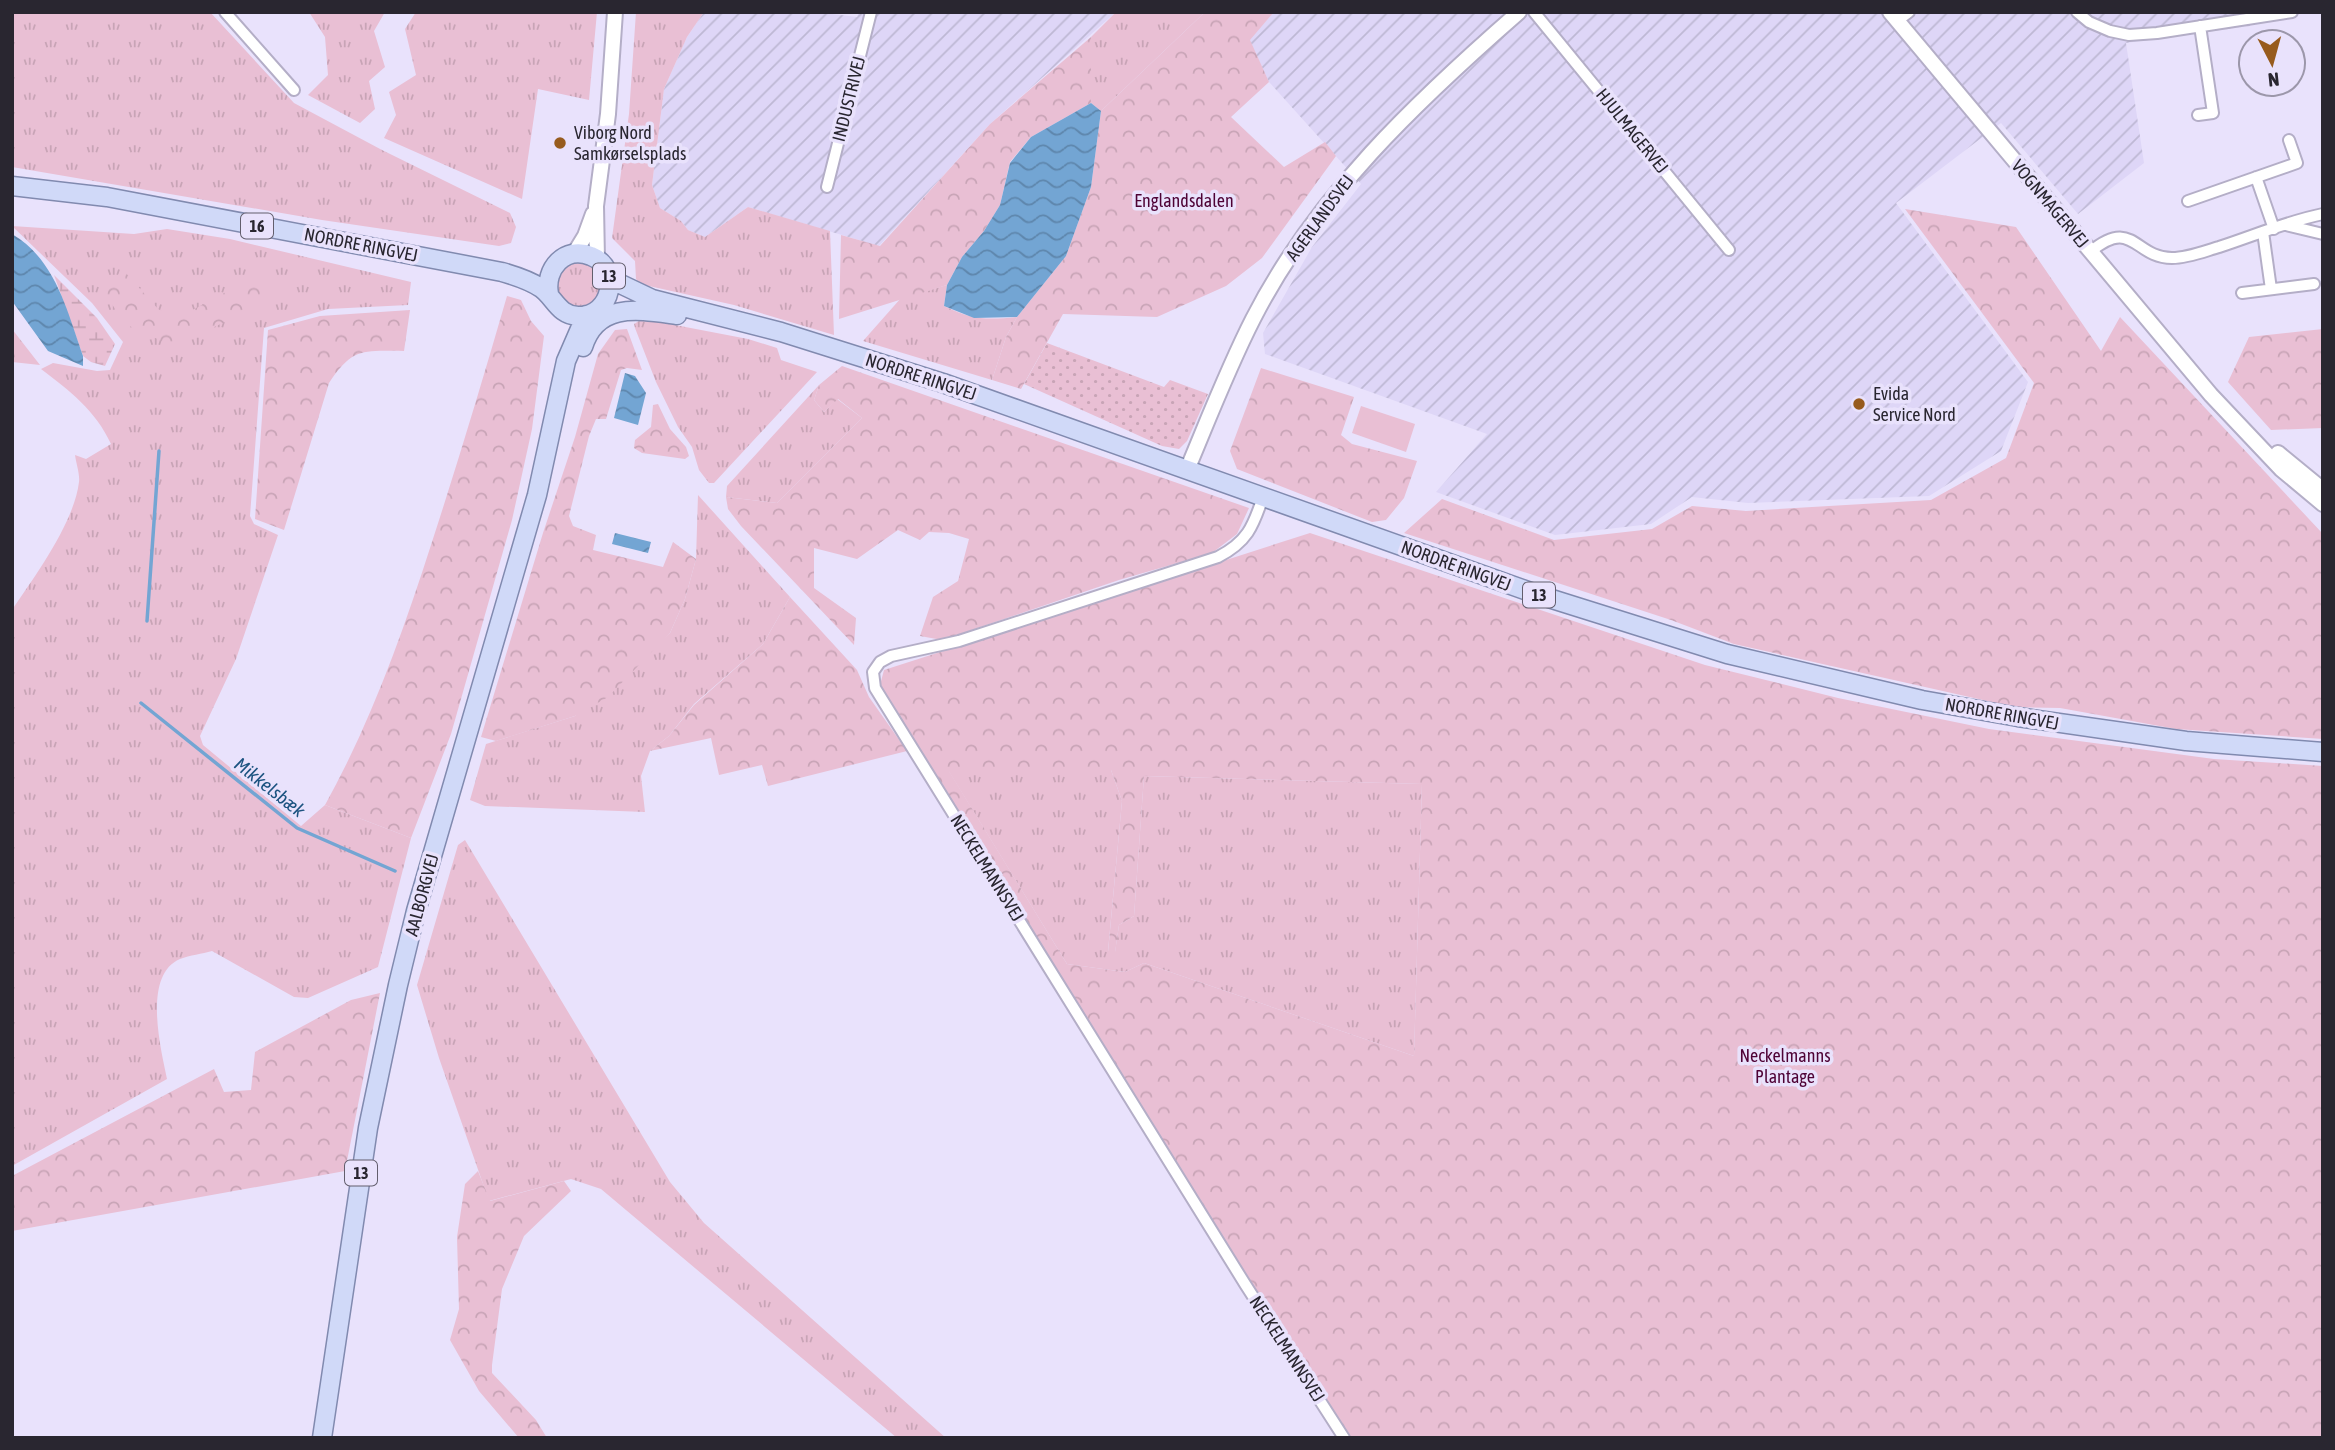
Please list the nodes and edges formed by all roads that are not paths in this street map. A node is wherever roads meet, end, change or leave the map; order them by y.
1 (225, 12) edge
2 (615, 12) edge
3 (872, 12) edge
4 (1519, 12) edge
5 (1534, 12) edge
6 (2077, 12) edge
7 (2292, 12) edge
8 (1899, 15) edge
9 (2200, 26) junction
10 (294, 90) dead end
11 (2198, 115) dead end
12 (2289, 140) dead end
13 (2256, 177) junction
14 (12, 186) edge
15 (827, 187) dead end
16 (2188, 201) dead end
17 (596, 206) junction
18 (2323, 214) edge
19 (2274, 229) junction
20 (2323, 234) edge
21 (1729, 250) dead end
22 (2090, 252) junction
23 (574, 254) junction
24 (597, 259) junction
25 (553, 267) junction
26 (502, 272) junction
27 (610, 279) junction
28 (2314, 284) dead end
29 (2271, 289) junction
30 (2242, 293) dead end
31 (549, 294) junction
32 (652, 299) junction
33 (606, 302) junction
34 (560, 310) junction
35 (586, 315) junction
36 (781, 332) junction
37 (566, 361) junction
38 (2211, 395) junction
39 (1187, 470) junction
40 (2323, 490) edge
41 (537, 495) junction
42 (1262, 497) junction
43 (2323, 504) edge
44 (2323, 752) edge
45 (322, 1438) edge
46 (1344, 1438) edge

1 - 10 street
2 - 17 street
3 - 15 street, INDUSTRIVEJ
4 - 39 street, AGERLANDSVEJ
5 - 21 street, HJULMAGERVEJ
6 - 9 street
7 - 9 street
8 - 22 street, VOGNMAGERVEJ
9 - 11 street
12 - 13 street
13 - 16 street
13 - 19 street
14 - 26 main road, NORDRE RINGVEJ / 16
17 - 23 street
17 - 24 street
18 - 19 street
19 - 20 street
19 - 22 street
19 - 29 street
22 - 38 street, VOGNMAGERVEJ
23 - 24 main road, 13
23 - 25 main road, 13
24 - 27 main road, 13
25 - 26 main road, NORDRE RINGVEJ / 16
25 - 31 main road
26 - 31 main road, NORDRE RINGVEJ / 16
27 - 32 main road, NORDRE RINGVEJ / 13
27 - 33 main road, 13
28 - 29 street
29 - 30 street
31 - 34 main road, 13
32 - 33 main road, NORDRE RINGVEJ
32 - 36 main road, NORDRE RINGVEJ / 13
33 - 35 main road, 13
34 - 35 main road
34 - 37 main road, AALBORGVEJ / 13
35 - 37 main road, AALBORGVEJ
36 - 39 main road, NORDRE RINGVEJ / 13
36 - 41 main road, 13
37 - 41 main road, AALBORGVEJ / 13
38 - 40 street, VOGNMAGERVEJ
38 - 43 street, VOGNMAGERVEJ
39 - 42 main road, NORDRE RINGVEJ / 13
41 - 45 main road, AALBORGVEJ / 13
42 - 44 main road, NORDRE RINGVEJ / 13
42 - 46 street, NECKELMANNSVEJ

